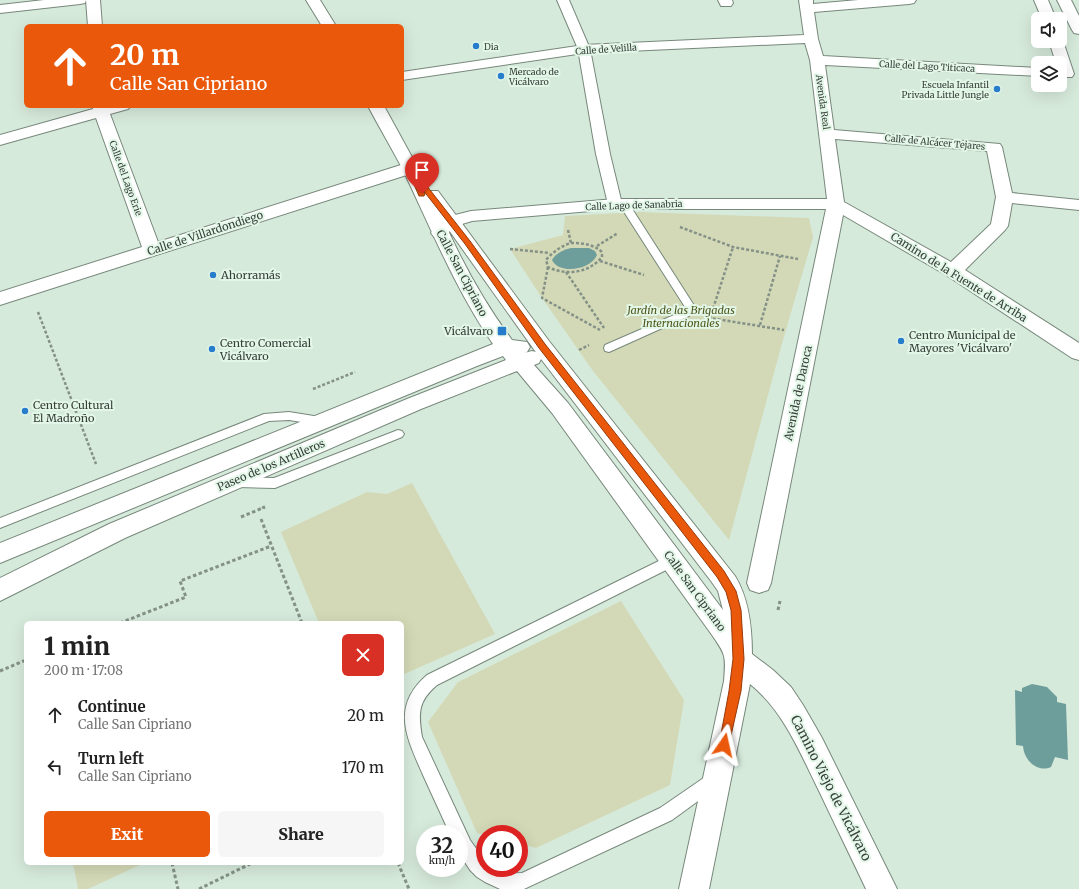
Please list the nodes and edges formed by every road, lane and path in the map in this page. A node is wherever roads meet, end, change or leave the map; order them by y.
1 (80, 0) edge
2 (93, 0) edge
3 (313, 0) edge
4 (563, 0) edge
5 (909, 0) edge
6 (1042, 0) edge
7 (1064, 0) edge
8 (807, 4) edge
9 (0, 9) edge
10 (1046, 12) edge
11 (95, 24) edge
12 (328, 24) edge
13 (1067, 30) edge
14 (1079, 30) edge
15 (811, 39) junction
16 (584, 49) junction
17 (817, 60) junction
18 (1031, 72) edge
19 (404, 76) edge
20 (377, 108) edge
21 (101, 109) edge
22 (827, 134) junction
23 (0, 140) edge
24 (410, 168) junction
25 (1005, 197) junction
26 (620, 204) junction
27 (836, 204) junction
28 (1079, 205) edge
29 (676, 226) dead end
30 (446, 227) junction
31 (623, 230) dead end
32 (597, 246) junction
33 (733, 247) junction
34 (510, 249) dead end
35 (152, 250) junction
36 (551, 253) junction
37 (780, 256) junction
38 (600, 261) junction
39 (824, 264) junction
40 (548, 267) junction
41 (953, 271) junction
42 (566, 272) junction
43 (644, 275) dead end
44 (0, 299) edge
45 (38, 312) dead end
46 (760, 325) junction
47 (604, 329) dead end
48 (602, 332) dead end
49 (810, 334) junction
50 (609, 348) dead end
51 (525, 353) junction
52 (1079, 353) edge
53 (355, 372) dead end
54 (313, 389) dead end
55 (320, 421) junction
56 (398, 434) dead end
57 (96, 464) dead end
58 (230, 482) junction
59 (261, 519) dead end
60 (0, 523) edge
61 (271, 546) junction
62 (0, 553) edge
63 (672, 560) junction
64 (759, 583) dead end
65 (0, 590) edge
66 (125, 621) edge
67 (301, 621) edge
68 (739, 659) junction
69 (24, 661) edge
70 (0, 671) edge
71 (716, 778) junction
72 (454, 825) edge
73 (468, 855) edge
74 (172, 865) edge
75 (248, 865) edge
76 (399, 865) edge
77 (178, 889) edge
78 (199, 889) edge
79 (408, 889) edge
80 (694, 889) edge
81 (882, 889) edge

1 - 9 street
2 - 11 street
3 - 12 street
4 - 16 street
5 - 8 street
6 - 10 street
7 - 14 street
8 - 15 street, Avenida Real
13 - 14 street
15 - 16 street, Calle de Velilla
15 - 17 street, Avenida Real
16 - 19 street, Calle de Velilla
16 - 26 street
17 - 18 street, Calle del Lago Titicaca
17 - 22 street, Avenida Real
20 - 24 street, Calle San Cipriano
21 - 23 street
21 - 35 street, Calle del Lago Erie
22 - 25 street, Calle de Alcácer Tejares
22 - 27 street, Avenida Real
24 - 30 street, Calle San Cipriano
24 - 35 street, Calle de Villardondiego
25 - 28 street
25 - 41 street, Calle de Alcácer Tejares
26 - 27 street, Calle Lago de Sanabria
26 - 30 street, Calle Lago de Sanabria
26 - 50 lane
27 - 39 street, Avenida de Daroca
27 - 41 street, Camino de la Fuente de Arriba
29 - 33 path
30 - 51 street, Calle San Cipriano
30 - 51 street, Calle San Cipriano
31 - 32 path
32 - 36 path
32 - 38 path
33 - 37 path
33 - 46 path
34 - 36 path
35 - 44 street, Calle de Villardondiego
36 - 40 path
37 - 39 path
37 - 46 path
38 - 42 path
38 - 43 path
39 - 49 street, Avenida de Daroca
40 - 42 path
40 - 48 path
41 - 52 street, Camino de la Fuente de Arriba
42 - 47 path
45 - 57 path
46 - 49 path
49 - 64 street, Avenida de Daroca
51 - 55 street, Paseo de los Artilleros
51 - 58 street, Paseo de los Artilleros
51 - 63 street, Calle San Cipriano
51 - 68 street, Calle San Cipriano
53 - 54 path
55 - 60 lane
55 - 62 street, Paseo de los Artilleros
56 - 58 lane
58 - 65 street, Paseo de los Artilleros
59 - 61 path
61 - 66 path
61 - 67 path
63 - 68 street, Calle San Cipriano
63 - 72 lane
68 - 71 street
68 - 81 street, Camino Viejo de Vicálvaro
69 - 70 path
71 - 73 lane
71 - 80 street
74 - 77 path
75 - 78 path
76 - 79 path

